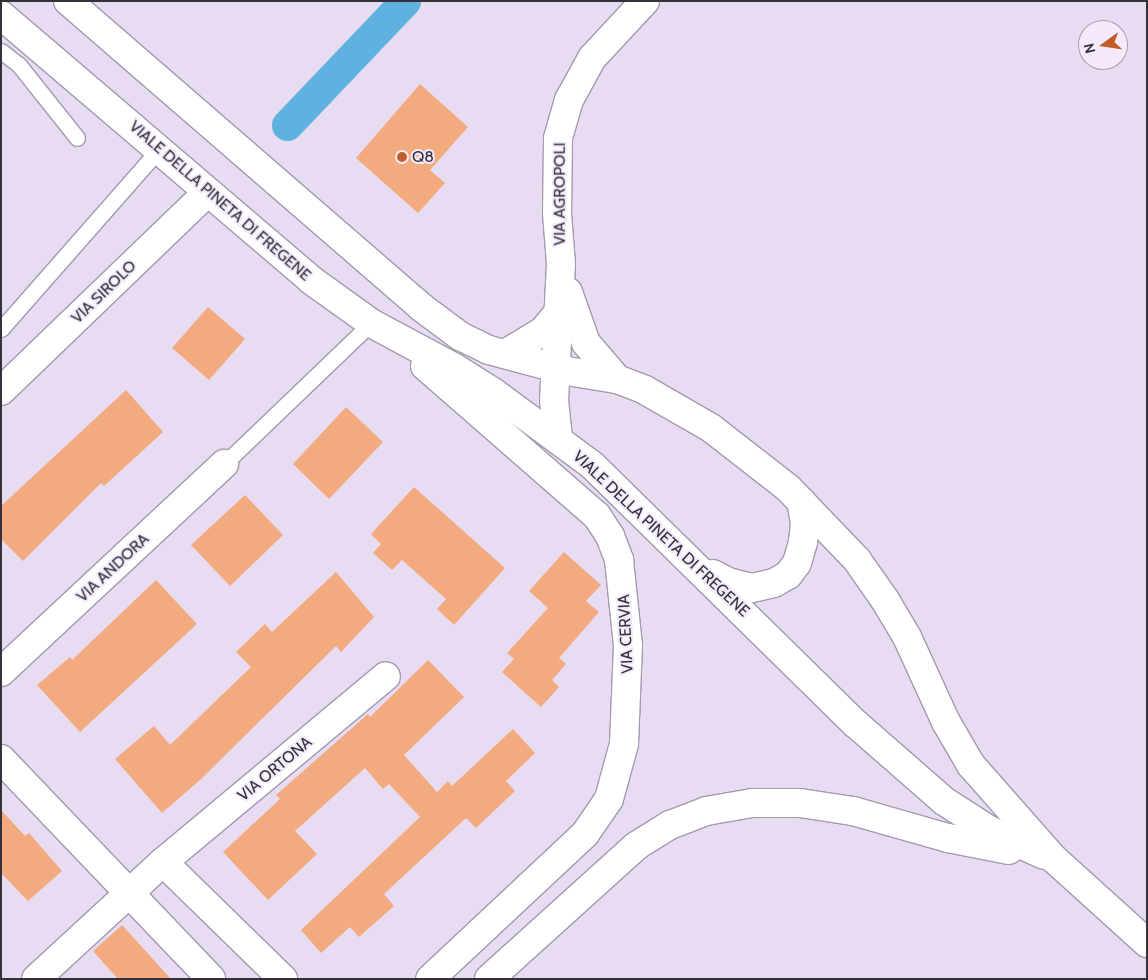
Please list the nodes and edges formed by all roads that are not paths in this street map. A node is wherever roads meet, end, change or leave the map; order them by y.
1 (68, 1) edge
2 (645, 1) edge
3 (1, 15) edge
4 (1, 51) edge
5 (77, 138) dead end
6 (160, 148) junction
7 (208, 192) junction
8 (561, 264) junction
9 (560, 311) junction
10 (371, 323) junction
11 (1, 329) edge
12 (505, 354) junction
13 (556, 368) junction
14 (617, 379) junction
15 (1, 391) edge
16 (558, 438) junction
17 (224, 464) joint
18 (801, 501) junction
19 (694, 562) junction
20 (1, 672) edge
21 (386, 676) dead end
22 (1, 758) edge
23 (1053, 858) junction
24 (163, 862) junction
25 (129, 893) junction
26 (1147, 943) edge
27 (36, 979) edge
28 (211, 979) edge
29 (282, 979) edge
30 (430, 979) edge
31 (489, 979) edge

1 - 12 street, VIALE DELLA PINETA DI FREGENE
2 - 8 street, VIA AGROPOLI
3 - 6 street, VIALE DELLA PINETA DI FREGENE
4 - 5 lane
6 - 7 street, VIALE DELLA PINETA DI FREGENE
6 - 11 lane
7 - 10 street, VIALE DELLA PINETA DI FREGENE
7 - 15 street, VIA SIROLO
8 - 9 street
8 - 14 street
9 - 12 street
9 - 13 street
10 - 16 street, VIALE DELLA PINETA DI FREGENE
10 - 17 lane
10 - 30 street, VIA CERVIA
12 - 13 street, VIALE DELLA PINETA DI FREGENE
13 - 14 street, VIALE DELLA PINETA DI FREGENE
13 - 16 street
14 - 18 street, VIALE DELLA PINETA DI FREGENE
16 - 19 street, VIALE DELLA PINETA DI FREGENE
17 - 20 street, VIA ANDORA
18 - 19 street
18 - 23 street, VIALE DELLA PINETA DI FREGENE
19 - 23 street, VIALE DELLA PINETA DI FREGENE
21 - 24 street, VIA ORTONA
22 - 25 street
23 - 26 street, VIALE DELLA PINETA DI FREGENE
23 - 31 street
24 - 25 street, VIA ORTONA
24 - 29 street
25 - 27 street, VIA ORTONA
25 - 28 street

